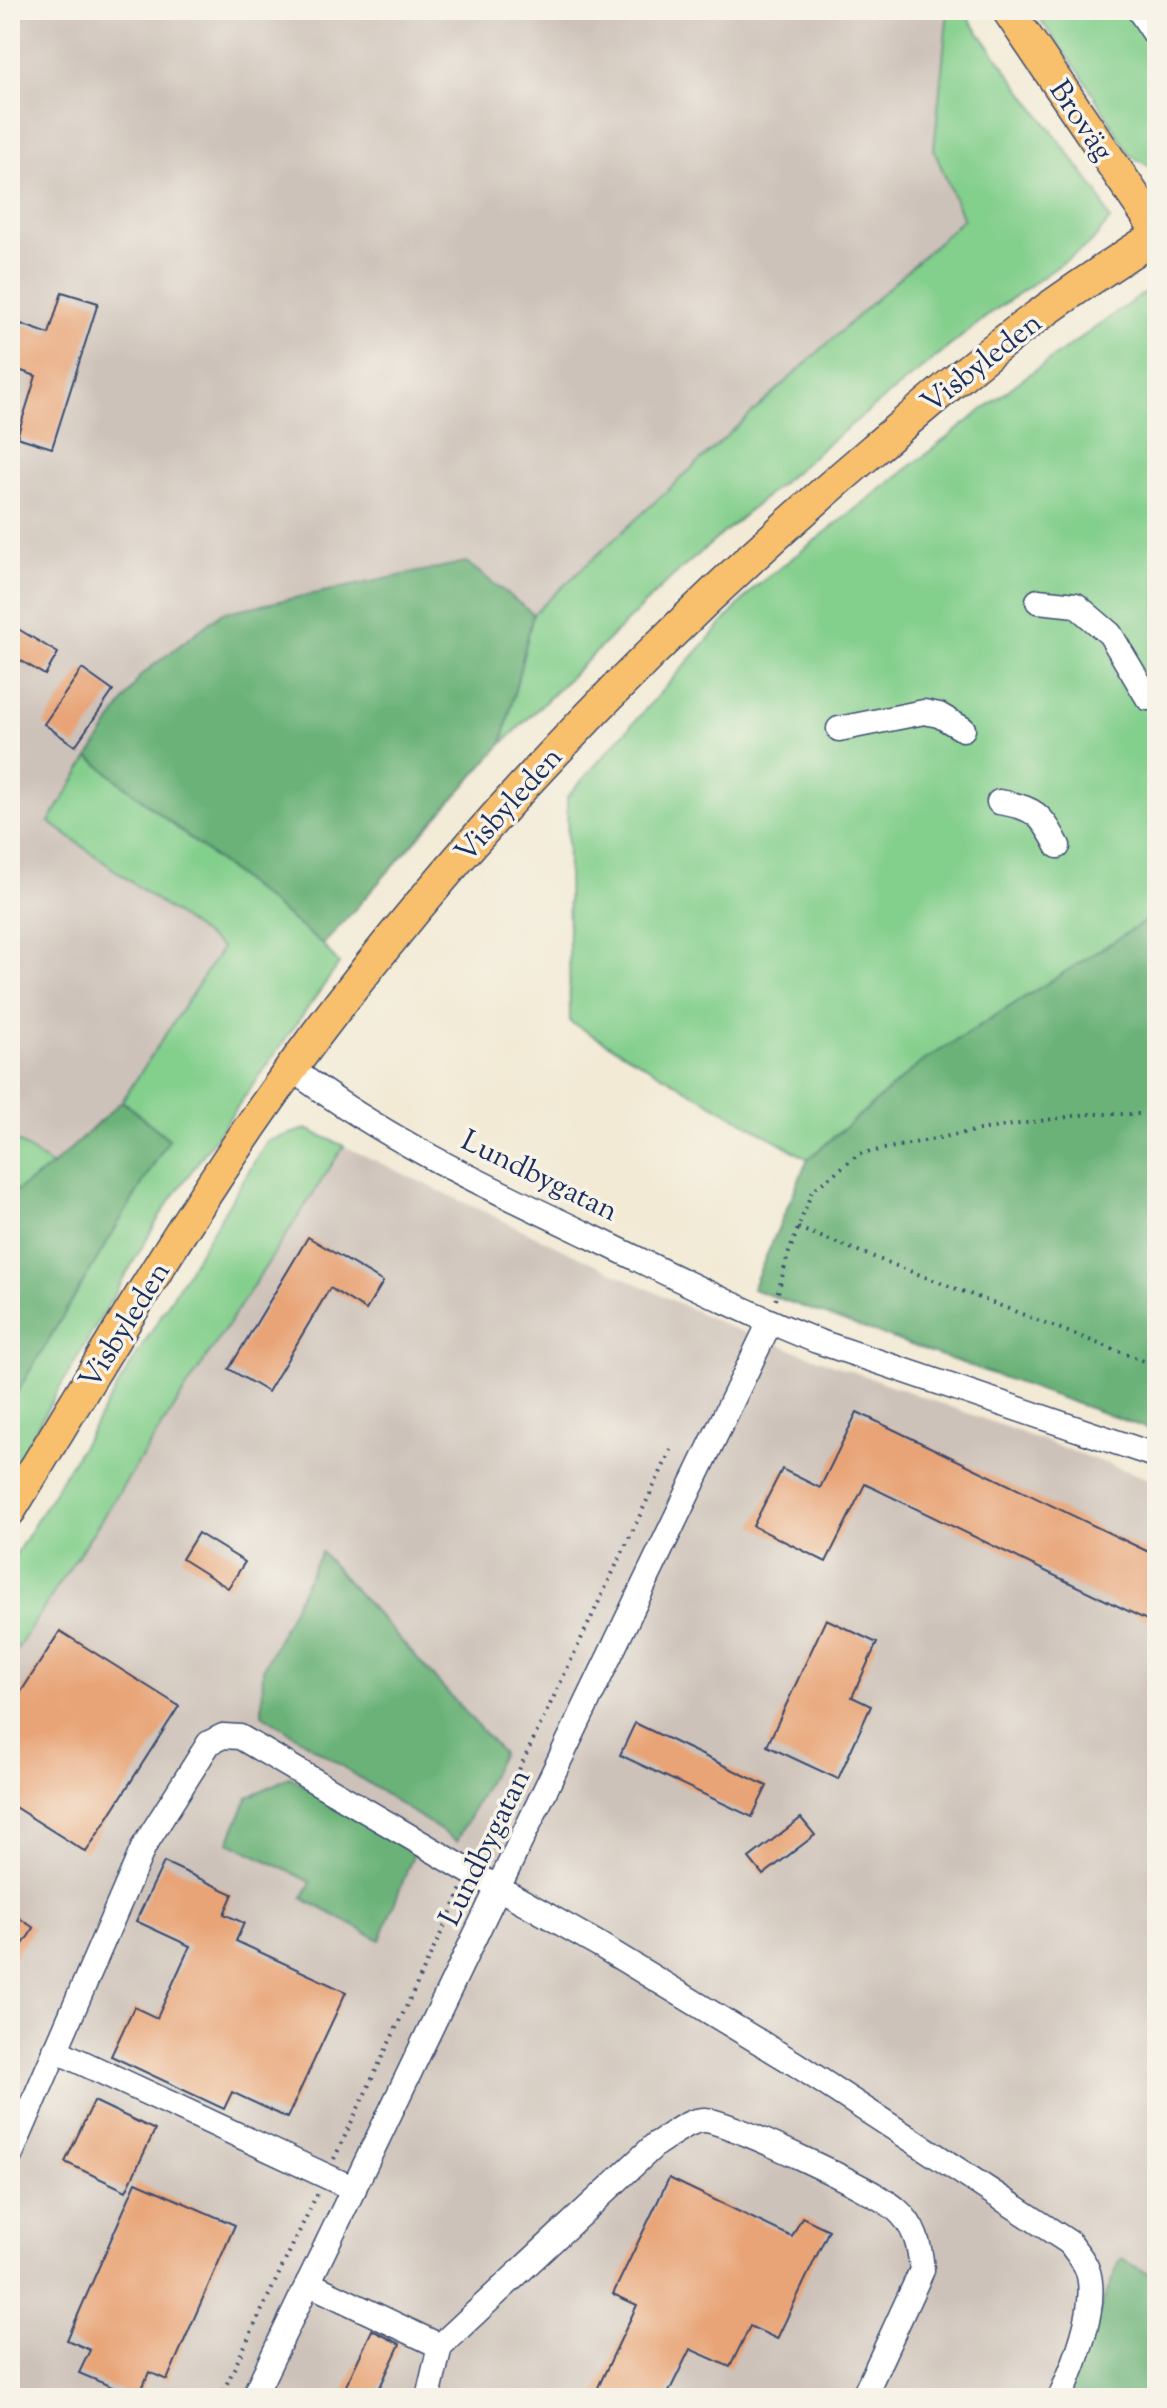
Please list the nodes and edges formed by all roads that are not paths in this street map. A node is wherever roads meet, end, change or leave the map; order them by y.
1 (1008, 10) edge
2 (1139, 10) edge
3 (1157, 37) edge
4 (1157, 233) edge
5 (1038, 601) dead end
6 (1157, 693) edge
7 (839, 729) dead end
8 (963, 729) dead end
9 (999, 802) dead end
10 (1058, 846) dead end
11 (292, 1069) junction
12 (770, 1322) junction
13 (1157, 1456) edge
14 (10, 1510) edge
15 (500, 1887) junction
16 (55, 2050) junction
17 (10, 2156) edge
18 (354, 2189) junction
19 (308, 2283) junction
20 (440, 2346) junction
21 (864, 2396) dead end
22 (253, 2398) edge
23 (428, 2398) edge
24 (1060, 2398) edge

1 - 4 main road, Broväg
2 - 3 street
4 - 11 main road, Visbyleden
5 - 6 street
7 - 8 street
9 - 10 street
11 - 12 street, Lundbygatan
11 - 14 main road, Visbyleden
12 - 13 street, Lundbygatan
12 - 15 street, Lundbygatan
15 - 16 street
15 - 18 street, Lundbygatan
15 - 24 street
16 - 17 street
16 - 18 street
18 - 19 street, Lundbygatan
19 - 20 street
19 - 22 street, Lundbygatan
20 - 21 street
20 - 23 street

